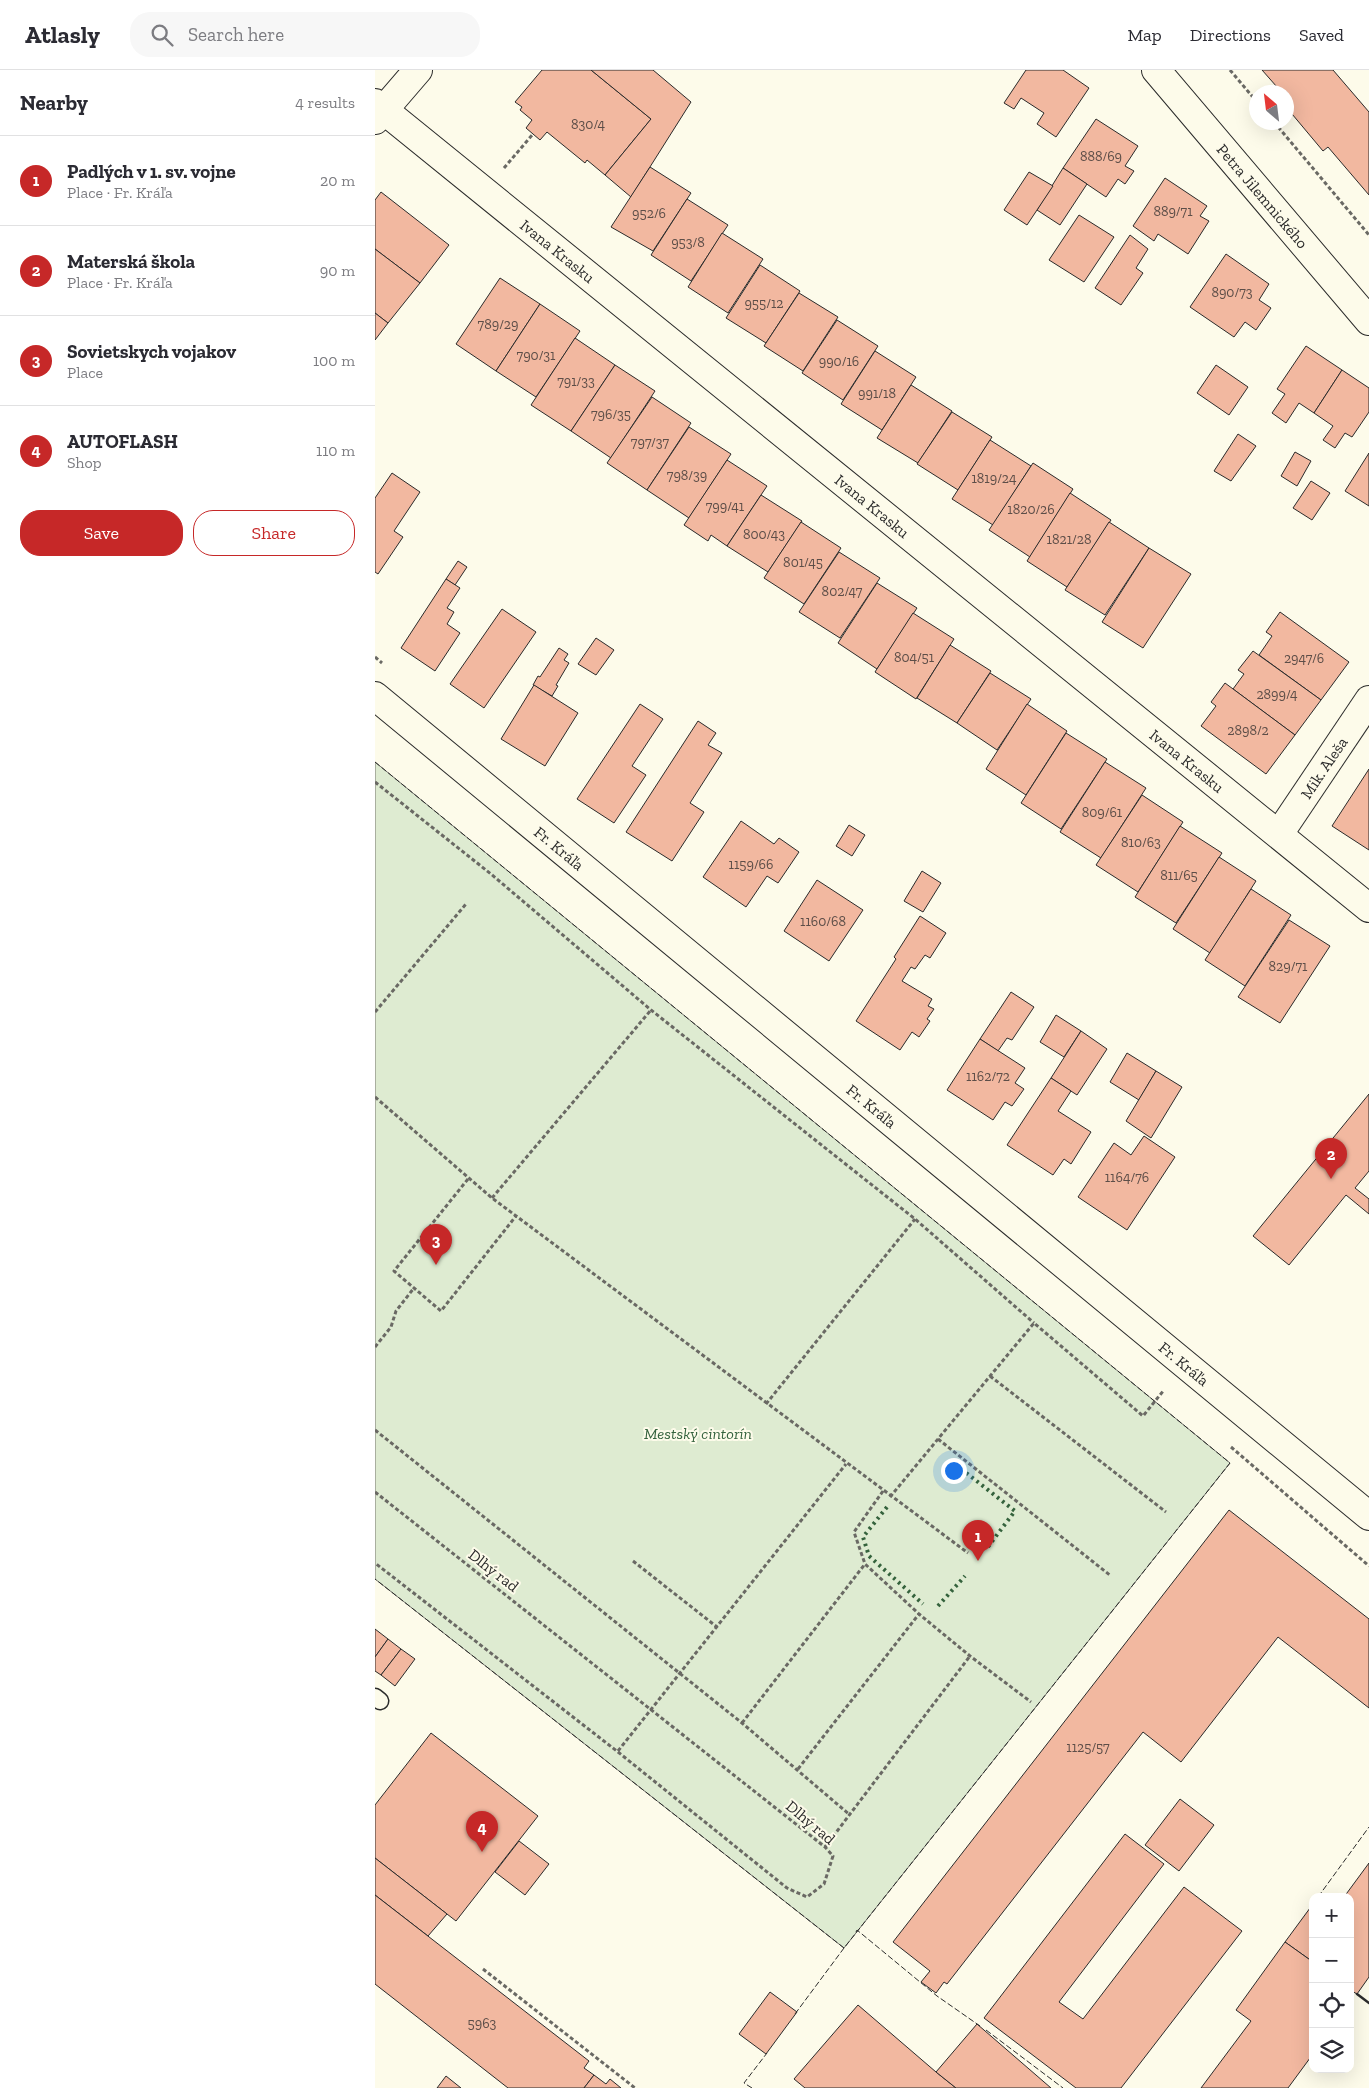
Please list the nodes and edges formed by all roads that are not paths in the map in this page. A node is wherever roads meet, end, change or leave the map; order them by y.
1 (418, 70) edge
2 (1156, 70) edge
3 (378, 111) edge
4 (1369, 322) edge
5 (375, 696) edge
6 (1369, 700) edge
7 (1279, 834) junction
8 (1369, 908) edge
9 (1369, 1516) edge

1 - 3 street
2 - 4 street, Petra Jilemnického
3 - 7 street, Ivana Krasku
5 - 9 street, Fr. Kráľa
6 - 7 street, Mik. Aleša
7 - 8 street, Ivana Krasku

